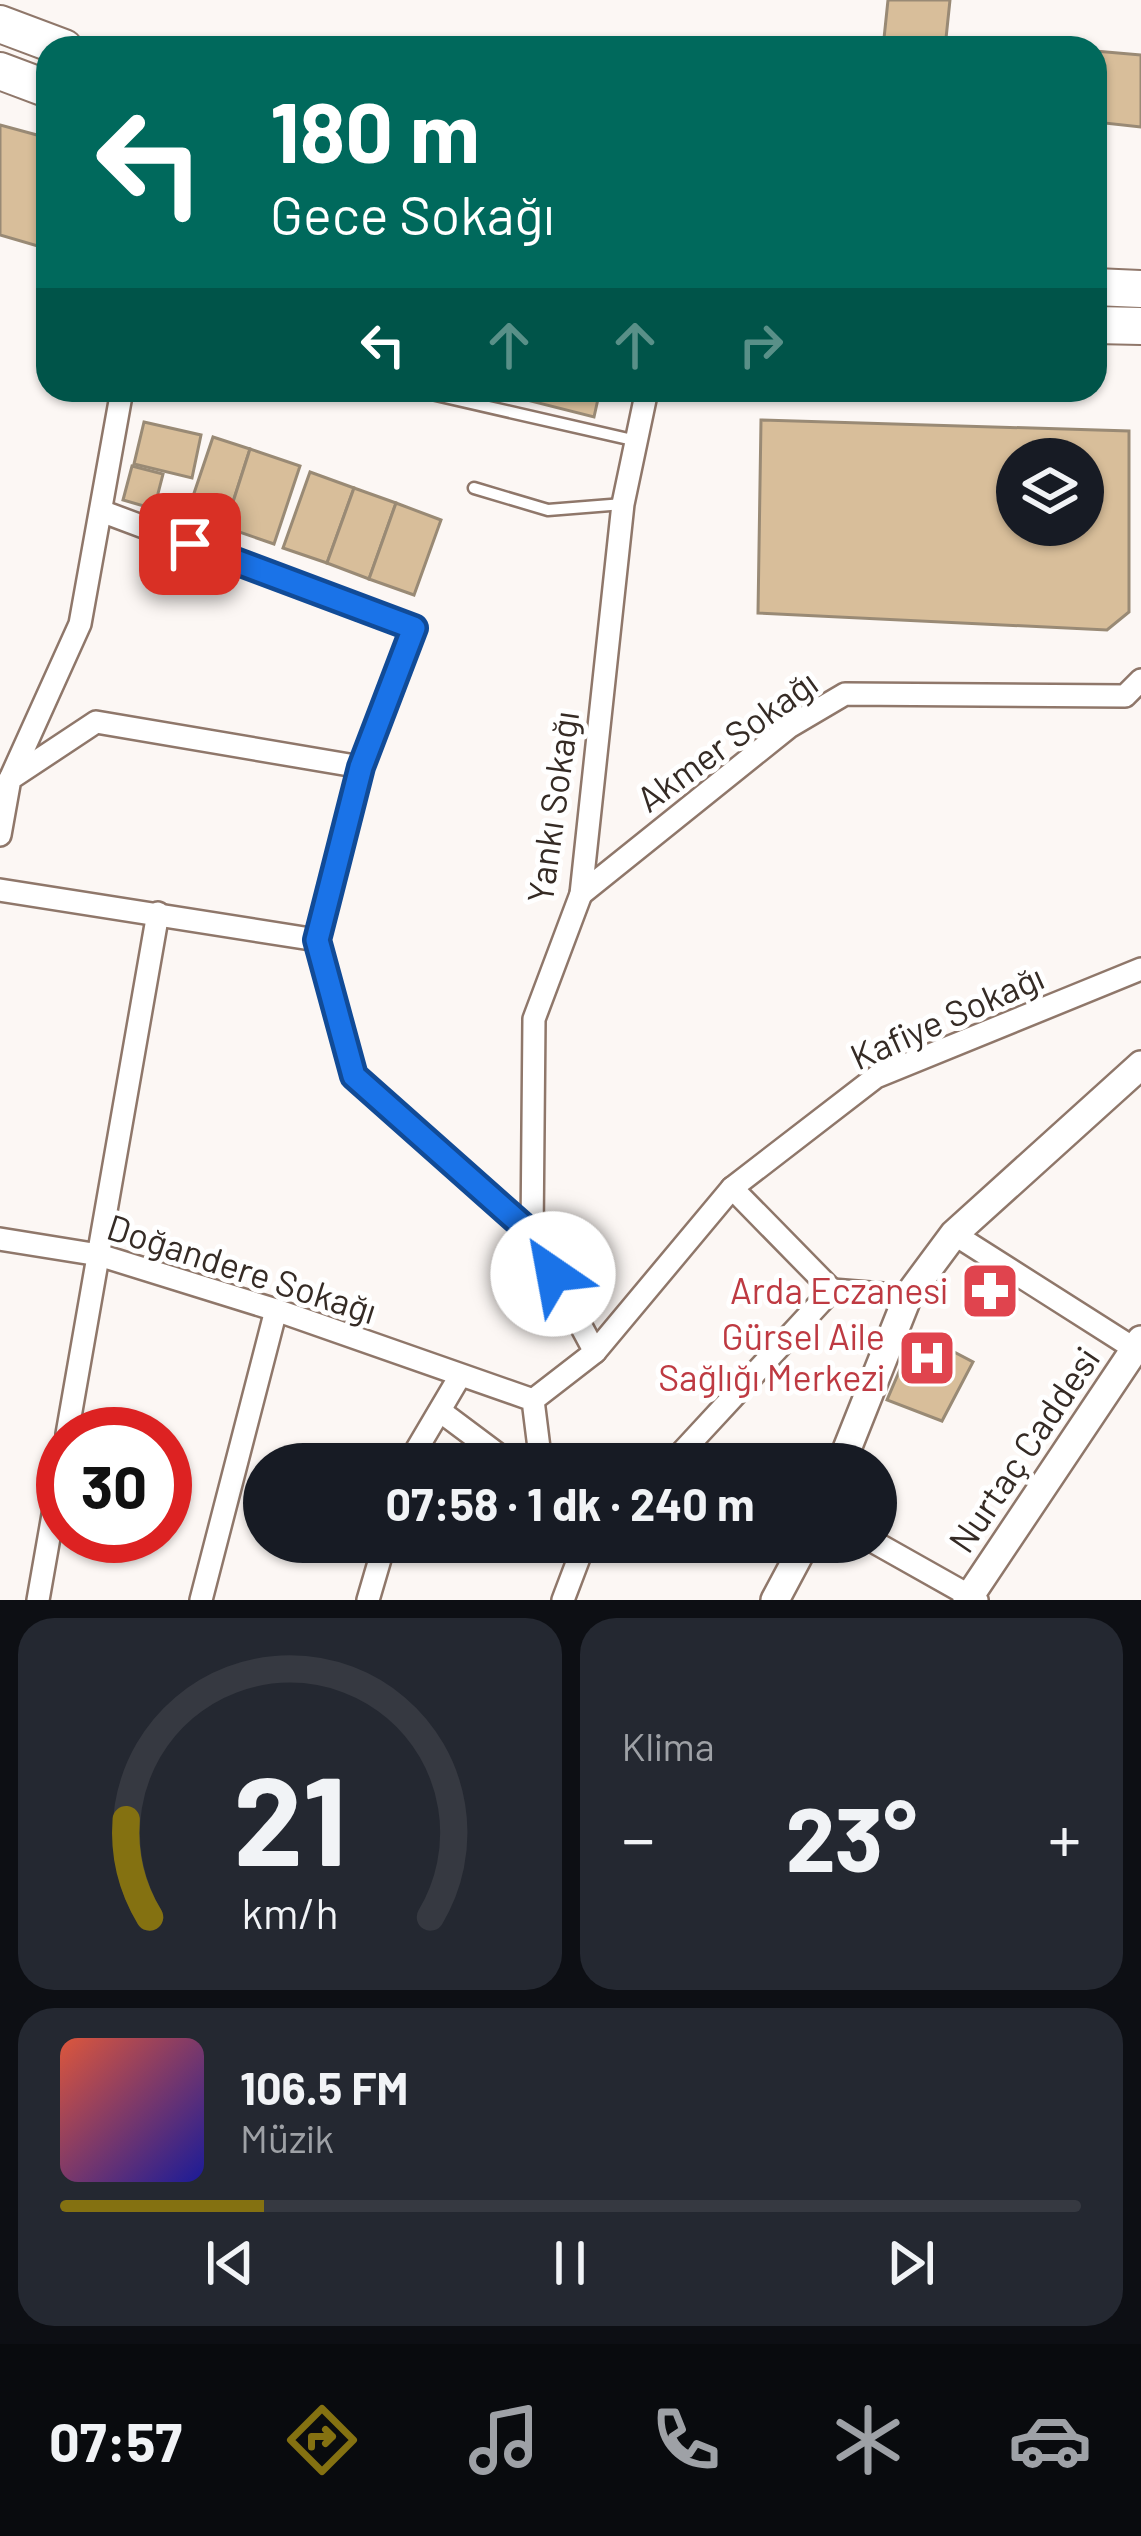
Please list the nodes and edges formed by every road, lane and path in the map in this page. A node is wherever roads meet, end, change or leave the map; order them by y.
1 (0, 24) edge
2 (36, 38) edge
3 (0, 71) edge
4 (36, 84) edge
5 (1107, 288) edge
6 (1141, 290) edge
7 (1107, 325) edge
8 (1141, 326) edge
9 (120, 402) edge
10 (466, 402) edge
11 (644, 402) edge
12 (637, 441) junction
13 (475, 488) dead end
14 (623, 504) junction
15 (100, 511) junction
16 (1141, 680) edge
17 (361, 767) junction
18 (5, 783) edge
19 (0, 835) edge
20 (0, 890) edge
21 (581, 894) junction
22 (158, 913) junction
23 (317, 940) junction
24 (1141, 969) edge
25 (1141, 1065) edge
26 (732, 1188) junction
27 (532, 1234) junction
28 (954, 1234) junction
29 (0, 1239) edge
30 (99, 1255) junction
31 (832, 1290) junction
32 (908, 1296) junction
33 (276, 1310) junction
34 (1140, 1346) edge
35 (595, 1352) junction
36 (460, 1376) junction
37 (533, 1400) junction
38 (72, 1407) edge
39 (440, 1412) junction
40 (421, 1443) edge
41 (482, 1443) edge
42 (538, 1443) edge
43 (690, 1443) edge
44 (849, 1443) edge
45 (897, 1555) edge
46 (45, 1563) edge
47 (379, 1563) edge
48 (577, 1563) edge
49 (795, 1563) edge
50 (971, 1598) edge
51 (38, 1600) edge
52 (201, 1600) edge
53 (368, 1600) edge
54 (562, 1600) edge
55 (775, 1600) edge

1 - 2 main road
3 - 4 main road
5 - 6 main road
7 - 8 main road
9 - 15 street
10 - 12 lane
11 - 12 street, Yankı Sokağı
12 - 14 street, Yankı Sokağı
13 - 14 lane
14 - 21 street, Yankı Sokağı
15 - 17 street
15 - 18 street
16 - 21 street, Akmer Sokağı
17 - 18 street
17 - 23 street
18 - 19 street
20 - 22 street
21 - 27 street, Yankı Sokağı
22 - 23 street
22 - 30 street
23 - 27 street
24 - 26 street, Kafiye Sokağı
25 - 28 street
26 - 31 street
26 - 35 street, Kafiye Sokağı
27 - 35 street, Yankı Sokağı
28 - 32 street
28 - 34 street
29 - 30 street, Doğandere Sokağı
30 - 33 street, Doğandere Sokağı
30 - 38 street
31 - 32 street
31 - 43 street
32 - 44 street
33 - 36 street, Doğandere Sokağı
33 - 52 street
34 - 50 street, Nurtaç Caddesi
35 - 37 street
36 - 37 street, Doğandere Sokağı
36 - 39 street
37 - 42 street
39 - 40 street
39 - 41 street
45 - 50 street
46 - 51 street
47 - 53 street
48 - 54 street
49 - 55 street

